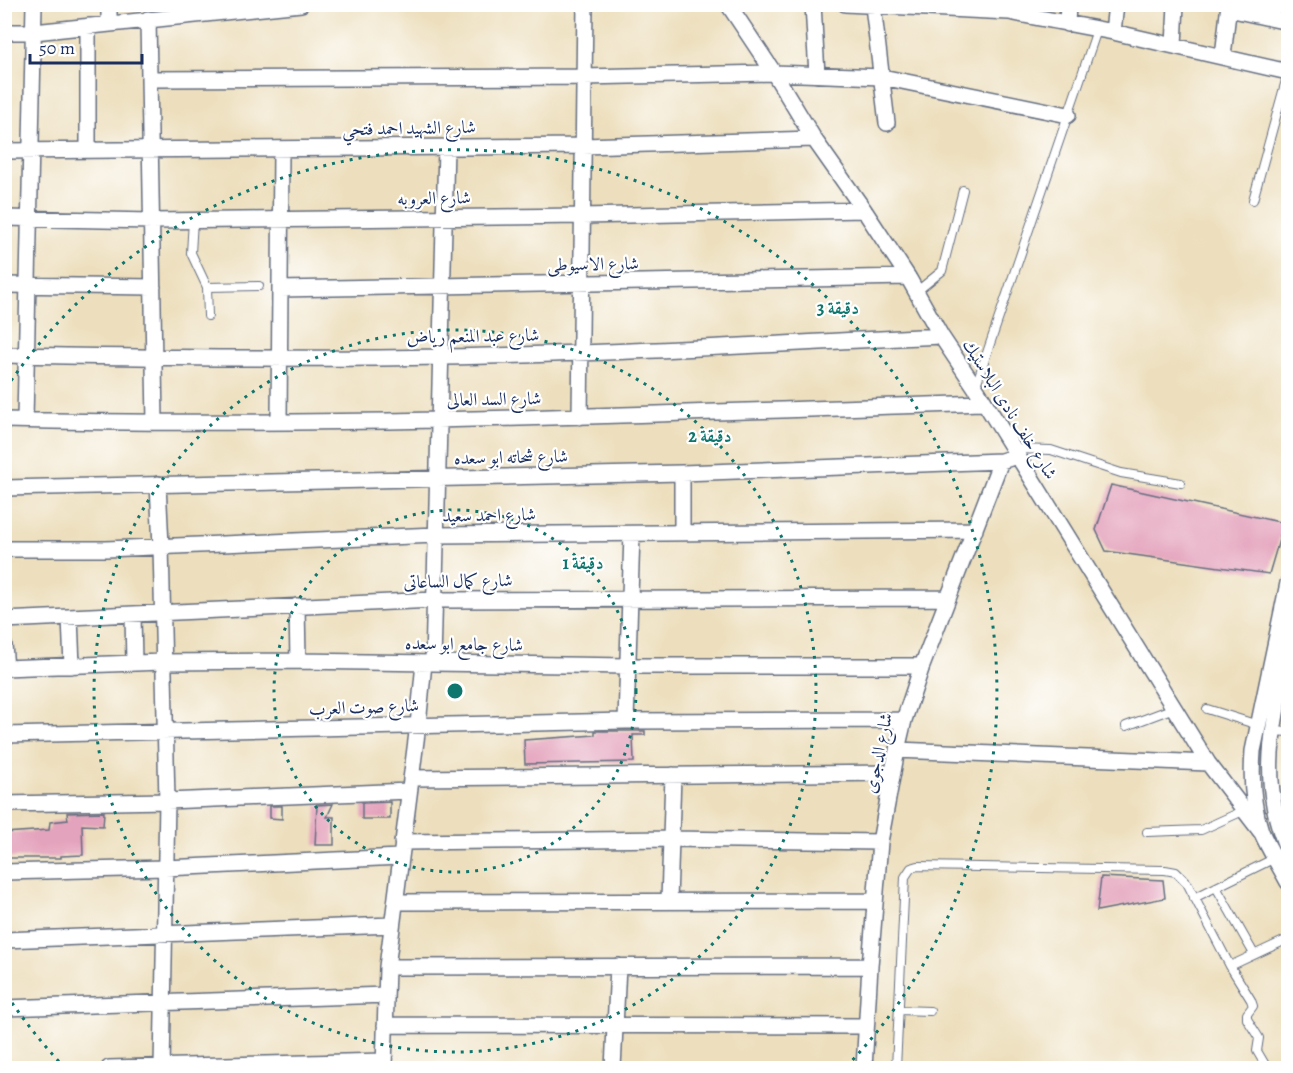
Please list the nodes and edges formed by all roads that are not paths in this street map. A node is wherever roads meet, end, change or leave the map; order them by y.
1 (34, 4) edge
2 (109, 4) edge
3 (301, 4) edge
4 (585, 4) edge
5 (728, 4) edge
6 (813, 4) edge
7 (845, 4) edge
8 (1068, 4) edge
9 (1116, 4) edge
10 (1176, 4) edge
11 (864, 5) edge
12 (274, 6) edge
13 (900, 6) edge
14 (943, 6) edge
15 (1229, 7) edge
16 (226, 8) edge
17 (1009, 8) edge
18 (148, 19) junction
19 (1288, 22) edge
20 (109, 23) junction
21 (1067, 24) junction
22 (88, 26) junction
23 (1097, 30) junction
24 (4, 32) edge
25 (34, 32) junction
26 (1113, 33) junction
27 (1174, 46) junction
28 (1223, 56) junction
29 (1288, 72) edge
30 (774, 73) junction
31 (817, 75) junction
32 (583, 77) junction
33 (882, 77) junction
34 (150, 79) junction
35 (1068, 115) junction
36 (887, 123) dead end
37 (814, 139) junction
38 (583, 146) junction
39 (446, 147) junction
40 (281, 149) junction
41 (88, 150) junction
42 (152, 150) junction
43 (4, 151) edge
44 (32, 151) junction
45 (963, 190) dead end
46 (1253, 200) dead end
47 (864, 210) junction
48 (582, 216) junction
49 (4, 218) edge
50 (444, 218) junction
51 (29, 219) junction
52 (193, 220) junction
53 (281, 220) junction
54 (152, 221) junction
55 (908, 277) junction
56 (582, 284) junction
57 (4, 285) edge
58 (28, 285) junction
59 (259, 286) dead end
60 (443, 286) junction
61 (153, 287) junction
62 (207, 287) junction
63 (280, 289) junction
64 (916, 292) junction
65 (208, 316) dead end
66 (941, 336) junction
67 (581, 354) junction
68 (4, 355) edge
69 (26, 355) junction
70 (154, 357) junction
71 (279, 357) junction
72 (441, 357) junction
73 (975, 387) junction
74 (984, 403) junction
75 (580, 417) junction
76 (439, 419) junction
77 (4, 420) edge
78 (25, 420) junction
79 (279, 421) junction
80 (155, 422) junction
81 (1015, 452) junction
82 (1001, 461) junction
83 (682, 473) junction
84 (438, 477) junction
85 (1180, 483) dead end
86 (158, 484) junction
87 (4, 488) edge
88 (975, 530) junction
89 (682, 532) junction
90 (633, 534) junction
91 (436, 536) junction
92 (161, 546) junction
93 (4, 549) edge
94 (1288, 583) edge
95 (948, 598) junction
96 (630, 599) junction
97 (434, 600) junction
98 (297, 606) junction
99 (162, 613) junction
100 (133, 615) junction
101 (70, 617) junction
102 (4, 620) edge
103 (4, 645) edge
104 (1288, 652) edge
105 (298, 661) junction
106 (162, 662) junction
107 (134, 663) junction
108 (428, 663) junction
109 (72, 666) junction
110 (628, 666) junction
111 (922, 666) junction
112 (5, 668) edge
113 (1174, 708) junction
114 (1207, 709) dead end
115 (904, 720) junction
116 (626, 721) junction
117 (418, 725) junction
118 (1258, 725) junction
119 (1126, 726) dead end
120 (1273, 731) junction
121 (166, 732) junction
122 (1288, 732) edge
123 (4, 735) edge
124 (897, 750) junction
125 (1208, 763) junction
126 (893, 772) junction
127 (673, 775) junction
128 (410, 784) junction
129 (167, 801) junction
130 (4, 804) edge
131 (1245, 810) junction
132 (1282, 818) edge
133 (1147, 831) dead end
134 (1262, 832) junction
135 (671, 839) junction
136 (880, 842) junction
137 (401, 849) junction
138 (1282, 854) edge
139 (165, 868) junction
140 (4, 872) edge
141 (1288, 882) edge
142 (1216, 887) junction
143 (1194, 898) junction
144 (669, 901) junction
145 (874, 901) junction
146 (396, 902) junction
147 (392, 925) junction
148 (166, 934) junction
149 (1288, 939) edge
150 (4, 940) edge
151 (1254, 954) junction
152 (618, 966) junction
153 (870, 966) junction
154 (1230, 966) junction
155 (387, 967) junction
156 (386, 995) junction
157 (163, 1002) junction
158 (4, 1008) edge
159 (899, 1010) junction
160 (930, 1011) dead end
161 (615, 1024) junction
162 (385, 1025) junction
163 (866, 1026) junction
164 (384, 1065) edge
165 (109, 1068) edge
166 (162, 1068) edge
167 (613, 1068) edge
168 (864, 1068) edge
169 (896, 1068) edge
170 (1267, 1068) edge

1 - 25 street
2 - 20 street
3 - 12 street
4 - 32 street
5 - 30 street, شارع خلف نادى البلاستيك
6 - 31 street
7 - 11 street
8 - 21 street
9 - 26 street
10 - 27 street
11 - 13 street
11 - 33 street
12 - 16 street
13 - 14 street
14 - 17 street
15 - 19 street
15 - 28 street
16 - 18 street
17 - 21 street
18 - 20 street
18 - 34 street
20 - 22 street
21 - 23 street
22 - 25 street
22 - 41 street
23 - 26 street
23 - 35 lane
24 - 25 street
25 - 44 street
26 - 27 street
27 - 28 street
28 - 29 street
29 - 46 lane
30 - 31 street
30 - 32 street
30 - 37 street, شارع خلف نادى البلاستيك
31 - 33 street
32 - 34 street
32 - 38 street
33 - 35 street
33 - 36 street
34 - 42 street
35 - 73 lane
37 - 38 street, شارع الشهيد احمد فتحي
37 - 47 street, شارع خلف نادى البلاستيك
38 - 39 street, شارع الشهيد احمد فتحي
38 - 48 street
39 - 40 street, شارع الشهيد احمد فتحي
39 - 50 street
40 - 42 street, شارع الشهيد احمد فتحي
40 - 53 street
41 - 42 street, شارع الشهيد احمد فتحي
41 - 44 street, شارع الشهيد احمد فتحي
42 - 54 street
43 - 44 street, شارع الشهيد احمد فتحي
44 - 51 street
45 - 64 lane
47 - 48 street, شارع العروبه
47 - 55 street, شارع خلف نادى البلاستيك
48 - 50 street, شارع العروبه
48 - 56 street
49 - 51 street, شارع العروبه
50 - 53 street, شارع العروبه
50 - 60 street
51 - 54 street, شارع العروبه
51 - 58 street
52 - 53 street, شارع العروبه
52 - 54 street, شارع العروبه
52 - 62 lane
53 - 63 street
54 - 61 street
55 - 56 street, شارع الاسيوطى
55 - 64 street, شارع خلف نادى البلاستيك
56 - 60 street, شارع الاسيوطى
56 - 67 street
57 - 58 street
58 - 61 street
58 - 69 street
59 - 62 lane
60 - 63 street, شارع الاسيوطى
60 - 72 street
61 - 70 street
62 - 65 lane
63 - 71 street
64 - 66 street, شارع خلف نادى البلاستيك
66 - 67 street, شارع عبد المنعم رياض
66 - 73 street, شارع خلف نادى البلاستيك
67 - 72 street, شارع عبد المنعم رياض
67 - 75 street
68 - 69 street, شارع عبد المنعم رياض
69 - 70 street, شارع عبد المنعم رياض
69 - 78 street
70 - 71 street, شارع عبد المنعم رياض
70 - 80 street
71 - 72 street, شارع عبد المنعم رياض
71 - 79 street
72 - 76 street
73 - 74 street, شارع خلف نادى البلاستيك
74 - 75 street, شارع السد العالى
74 - 81 street, شارع خلف نادى البلاستيك
75 - 76 street, شارع السد العالى
76 - 79 street, شارع السد العالى
76 - 84 street
77 - 78 street, شارع السد العالى
78 - 80 street, شارع السد العالى
79 - 80 street, شارع السد العالى
81 - 82 street, شارع شحاته ابو سعده
81 - 85 lane
81 - 113 street, شارع خلف نادى البلاستيك
82 - 83 street, شارع شحاته ابو سعده
82 - 88 street, شارع الدجوى
83 - 84 street, شارع شحاته ابو سعده
83 - 89 street
84 - 86 street, شارع شحاته ابو سعده
84 - 91 street
86 - 87 street, شارع شحاته ابو سعده
86 - 92 street
88 - 89 street, شارع احمد سعيد
88 - 95 street, شارع الدجوى
89 - 90 street, شارع احمد سعيد
90 - 91 street, شارع احمد سعيد
90 - 96 street
91 - 92 street, شارع احمد سعيد
91 - 97 street
92 - 93 street, شارع احمد سعيد
92 - 99 street
94 - 118 street
95 - 96 street, شارع كمال الساعاتى
95 - 111 street, شارع الدجوى
96 - 97 street, شارع كمال الساعاتى
96 - 110 street
97 - 98 street, شارع كمال الساعاتى
97 - 108 street
98 - 99 street, شارع كمال الساعاتى
98 - 105 street
99 - 100 street, شارع كمال الساعاتى
99 - 106 street
100 - 101 street, شارع كمال الساعاتى
100 - 107 street
101 - 102 street, شارع كمال الساعاتى
101 - 109 street
103 - 112 street
104 - 120 street
105 - 106 street, شارع جامع ابو سعده
105 - 108 street, شارع جامع ابو سعده
106 - 107 street, شارع جامع ابو سعده
106 - 121 street
107 - 109 street, شارع جامع ابو سعده
108 - 110 street, شارع جامع ابو سعده
108 - 117 street
109 - 112 street, شارع جامع ابو سعده
110 - 111 street, شارع جامع ابو سعده
110 - 116 street
111 - 115 street, شارع الدجوى
113 - 119 lane
113 - 125 street, شارع خلف نادى البلاستيك
114 - 118 lane
115 - 116 street, شارع صوت العرب
115 - 124 street, شارع الدجوى
116 - 117 street, شارع صوت العرب
117 - 121 street, شارع صوت العرب
117 - 128 street
118 - 134 street
120 - 122 lane
120 - 132 street
121 - 123 street, شارع صوت العرب
121 - 129 street
124 - 125 street
124 - 126 street, شارع الدجوى
125 - 131 street, شارع خلف نادى البلاستيك
126 - 127 street
126 - 136 street, شارع الدجوى
127 - 128 street
127 - 135 street
128 - 129 street
128 - 137 street
129 - 130 street
129 - 139 street
131 - 133 lane
131 - 134 street, شارع خلف نادى البلاستيك
132 - 138 street
134 - 138 street
135 - 136 street
135 - 137 street
135 - 144 street
136 - 145 street, شارع الدجوى
137 - 139 street
137 - 146 street
138 - 141 street
138 - 142 lane
139 - 140 street
139 - 148 street
142 - 143 lane
142 - 151 lane
143 - 154 lane
143 - 159 lane
144 - 145 street
144 - 146 street
145 - 153 street, شارع الدجوى
146 - 147 street
147 - 148 street
147 - 155 street
148 - 150 street
148 - 157 street
149 - 151 lane
151 - 154 lane
152 - 153 street
152 - 155 street
152 - 161 street
153 - 163 street, شارع الدجوى
154 - 170 lane
155 - 156 street
156 - 157 street
156 - 162 street
157 - 158 street
157 - 166 street
159 - 160 lane
159 - 169 lane
161 - 162 street
161 - 163 street
161 - 167 street
162 - 164 street
163 - 168 street, شارع الدجوى
164 - 166 street
165 - 166 street

